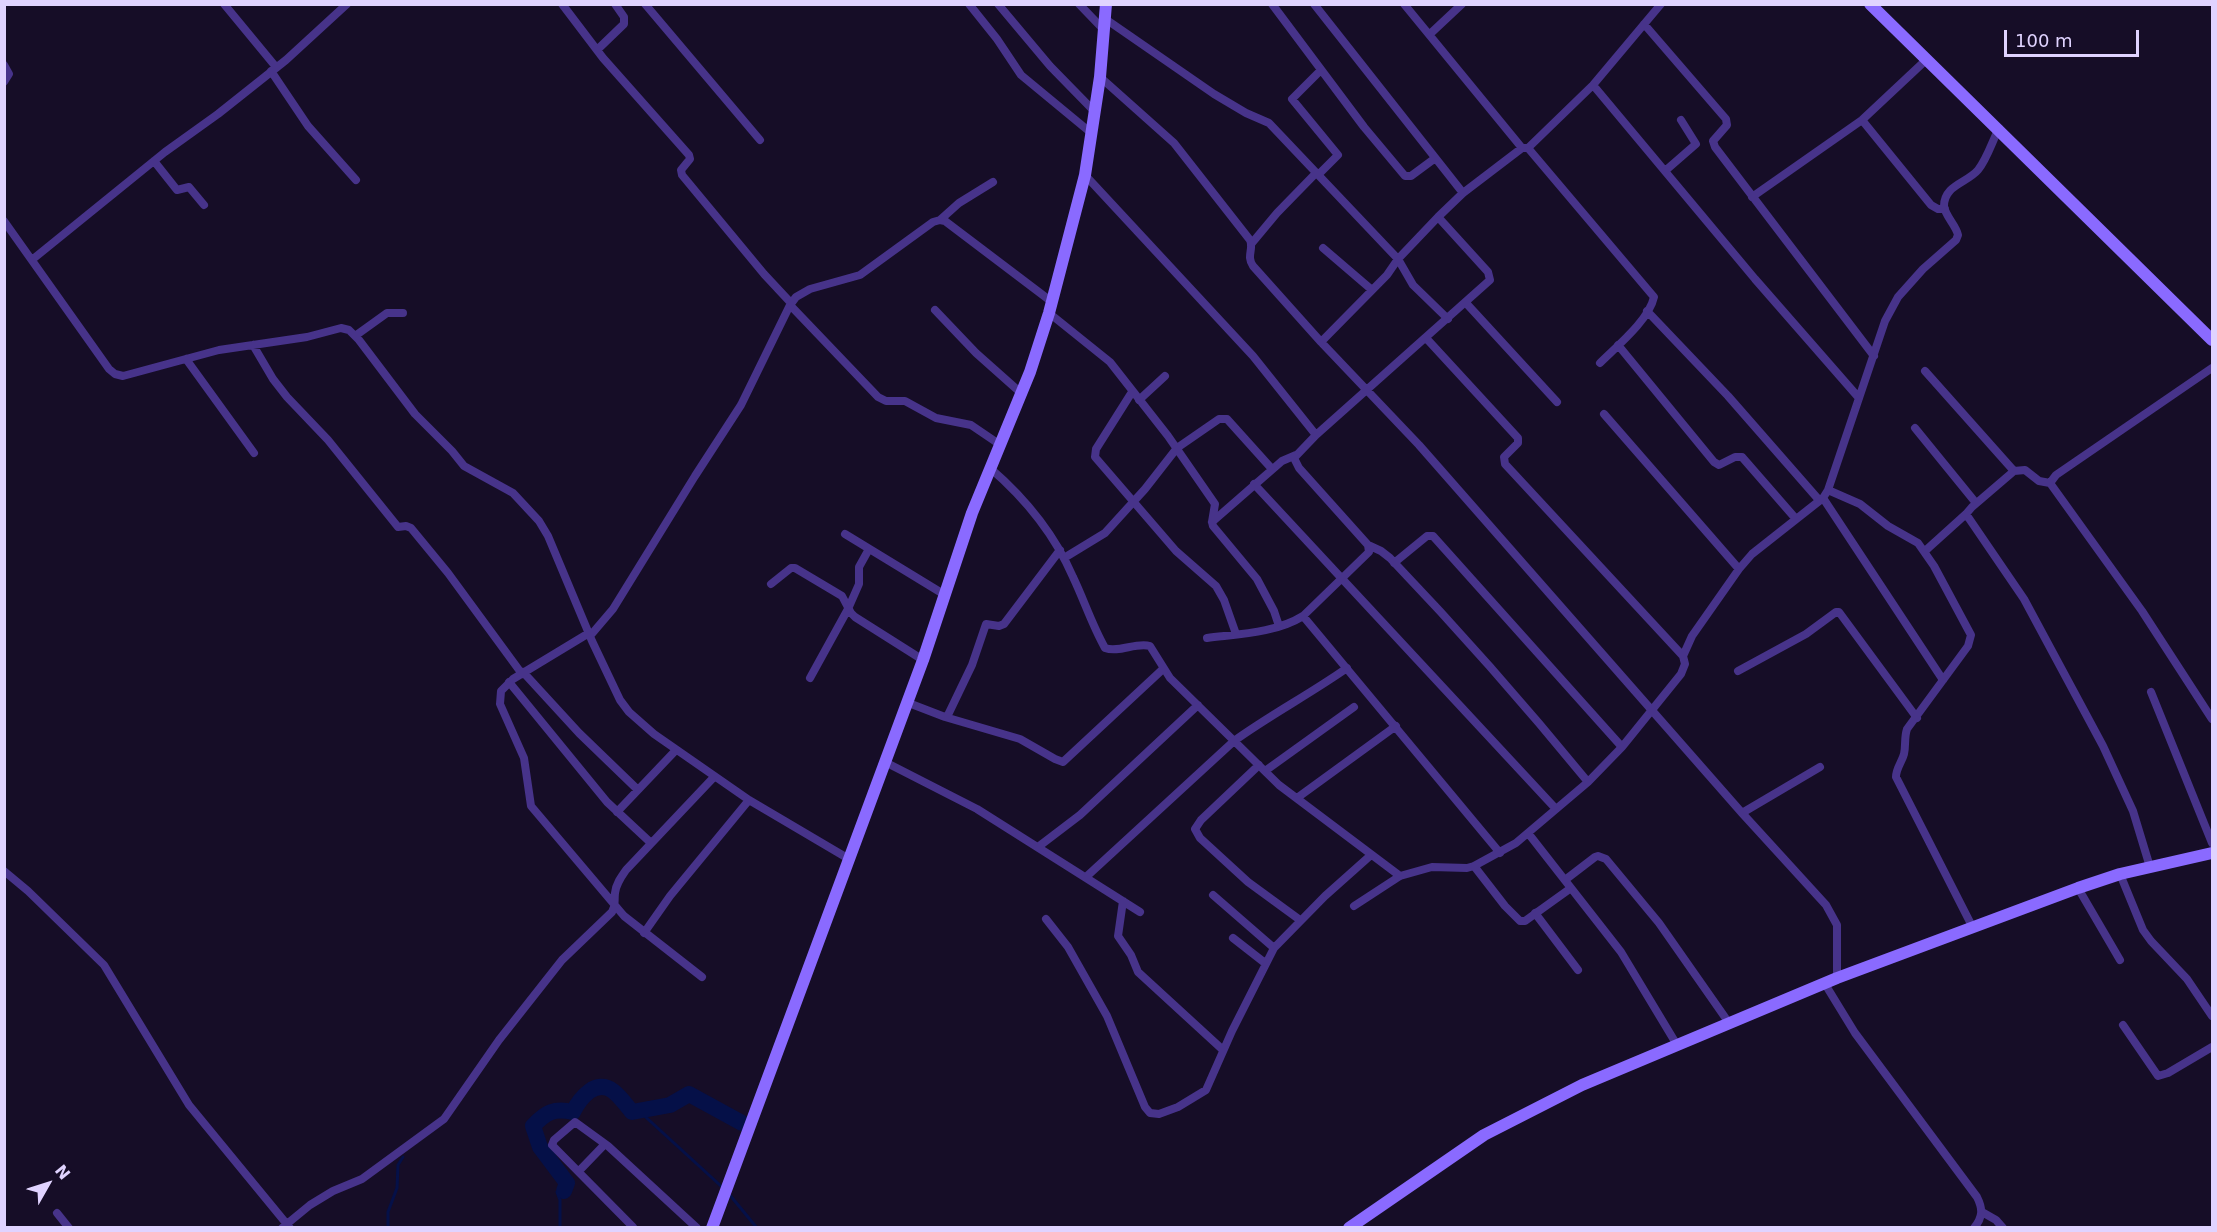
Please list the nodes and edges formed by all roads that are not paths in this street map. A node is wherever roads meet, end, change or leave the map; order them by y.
1 (224, 4) edge
2 (347, 4) edge
3 (562, 4) edge
4 (615, 4) edge
5 (645, 4) edge
6 (969, 4) edge
7 (998, 4) edge
8 (1079, 4) edge
9 (1106, 4) edge
10 (1272, 4) edge
11 (1314, 4) edge
12 (1404, 4) edge
13 (1462, 4) edge
14 (1870, 4) edge
15 (1660, 5) edge
16 (1104, 23) junction
17 (1644, 24) junction
18 (1430, 34) junction
19 (597, 50) junction
20 (1926, 60) junction
21 (4, 65) edge
22 (274, 69) junction
23 (1321, 70) junction
24 (1100, 77) junction
25 (4, 82) edge
26 (1593, 85) junction
27 (1094, 110) junction
28 (1681, 120) dead end
29 (1862, 120) junction
30 (1999, 128) junction
31 (1090, 132) junction
32 (760, 140) dead end
33 (1525, 148) junction
34 (1434, 159) junction
35 (154, 161) junction
36 (1665, 171) junction
37 (1317, 174) junction
38 (1085, 175) junction
39 (356, 180) dead end
40 (993, 182) dead end
41 (1463, 194) junction
42 (1752, 198) junction
43 (204, 205) dead end
44 (1945, 209) junction
45 (1438, 217) junction
46 (940, 220) junction
47 (4, 221) edge
48 (1252, 243) junction
49 (1323, 248) dead end
50 (33, 259) junction
51 (1398, 259) junction
52 (1372, 290) junction
53 (1466, 303) junction
54 (791, 304) junction
55 (1051, 308) junction
56 (935, 310) dead end
57 (1647, 311) junction
58 (403, 313) dead end
59 (1448, 318) junction
60 (355, 336) junction
61 (1426, 338) junction
62 (2212, 340) edge
63 (1321, 342) junction
64 (253, 345) junction
65 (1618, 345) junction
66 (1874, 356) junction
67 (186, 358) junction
68 (1600, 363) dead end
69 (2212, 368) edge
70 (1925, 371) dead end
71 (1165, 376) dead end
72 (1368, 389) junction
73 (1132, 392) junction
74 (1021, 393) junction
75 (1859, 398) junction
76 (1139, 400) junction
77 (1557, 402) dead end
78 (1604, 414) dead end
79 (1915, 428) dead end
80 (1316, 435) junction
81 (999, 444) junction
82 (1177, 448) junction
83 (254, 453) dead end
84 (1296, 454) junction
85 (990, 468) junction
86 (1272, 469) junction
87 (2014, 471) junction
88 (2050, 483) junction
89 (1254, 484) junction
90 (1823, 496) junction
91 (1134, 501) junction
92 (1976, 503) junction
93 (1966, 514) junction
94 (1796, 519) junction
95 (1212, 522) junction
96 (845, 534) dead end
97 (1368, 545) junction
98 (869, 549) junction
99 (1925, 551) junction
100 (1062, 554) junction
101 (1394, 563) junction
102 (1739, 569) junction
103 (1342, 578) junction
104 (771, 584) dead end
105 (945, 595) junction
106 (848, 609) junction
107 (1303, 616) junction
108 (1279, 626) junction
109 (590, 634) junction
110 (1236, 634) junction
111 (1207, 638) dead end
112 (1683, 656) junction
113 (923, 660) junction
114 (1347, 668) junction
115 (1163, 669) junction
116 (1738, 671) dead end
117 (522, 673) junction
118 (810, 678) dead end
119 (1943, 680) junction
120 (509, 682) junction
121 (2151, 692) dead end
122 (906, 702) junction
123 (1198, 705) junction
124 (1354, 707) dead end
125 (1653, 711) junction
126 (947, 717) junction
127 (1917, 718) junction
128 (2212, 719) edge
129 (1396, 726) junction
130 (1234, 741) junction
131 (1622, 747) junction
132 (676, 750) junction
133 (885, 762) junction
134 (1820, 767) dead end
135 (1262, 768) junction
136 (714, 777) junction
137 (1588, 782) junction
138 (638, 790) junction
139 (1297, 798) junction
140 (749, 800) junction
141 (1556, 809) junction
142 (617, 812) junction
143 (1742, 813) junction
144 (1528, 833) junction
145 (651, 843) junction
146 (2212, 843) edge
147 (1038, 847) junction
148 (1500, 853) junction
149 (2212, 853) edge
150 (1371, 855) junction
151 (849, 859) junction
152 (1474, 866) junction
153 (2150, 867) junction
154 (4, 871) edge
155 (2120, 874) junction
156 (1400, 876) junction
157 (1086, 877) junction
158 (1565, 880) junction
159 (1571, 888) junction
160 (2078, 888) junction
161 (1213, 895) dead end
162 (1123, 901) junction
163 (615, 906) junction
164 (1354, 906) dead end
165 (1140, 912) dead end
166 (1535, 913) junction
167 (1046, 919) dead end
168 (1300, 920) junction
169 (1972, 928) junction
170 (644, 933) junction
171 (1233, 938) dead end
172 (1274, 948) junction
173 (2120, 960) dead end
174 (1265, 963) junction
175 (1578, 970) dead end
176 (702, 977) dead end
177 (1838, 978) junction
178 (1825, 984) junction
179 (2212, 1016) edge
180 (1730, 1023) junction
181 (2123, 1025) dead end
182 (1677, 1045) junction
183 (2212, 1047) edge
184 (1223, 1050) junction
185 (605, 1144) junction
186 (579, 1171) junction
187 (1982, 1212) junction
188 (57, 1213) dead end
189 (286, 1226) edge
190 (69, 1227) edge
191 (633, 1227) edge
192 (697, 1227) edge
193 (712, 1227) edge
194 (1349, 1227) edge
195 (1974, 1227) edge
196 (2003, 1227) edge

1 - 22 street
2 - 22 street
3 - 19 street
4 - 19 street
5 - 32 street
6 - 31 street
7 - 27 street
8 - 16 street
9 - 16 street
10 - 23 street
11 - 34 street
12 - 18 street
13 - 18 street
14 - 20 street
15 - 17 street
16 - 24 street
16 - 37 street
17 - 26 street
17 - 42 street
18 - 33 street
19 - 54 street
20 - 29 street
20 - 30 street
21 - 25 street
22 - 35 street
22 - 39 street
23 - 34 street
23 - 37 street
24 - 27 street
24 - 48 street
26 - 33 street
26 - 36 street
27 - 31 street
28 - 36 street
29 - 42 street
29 - 44 street
30 - 44 street
30 - 62 street
31 - 38 street
33 - 41 street
33 - 57 street
34 - 41 street
35 - 43 street
35 - 50 street
36 - 75 street
37 - 48 street
37 - 51 street
38 - 55 street
38 - 80 street
40 - 46 street
41 - 45 street
42 - 66 street
44 - 66 street
45 - 51 street
45 - 53 street
46 - 54 street
46 - 55 street
47 - 50 street
48 - 63 street
49 - 52 street
50 - 67 street
51 - 52 street
51 - 59 street
52 - 63 street
53 - 59 street
53 - 77 street
54 - 81 street
54 - 109 street
55 - 73 street
55 - 74 street
56 - 74 street
57 - 65 street
57 - 90 street
58 - 60 street
59 - 61 street
60 - 64 street
60 - 109 street
61 - 72 street
61 - 112 street
63 - 72 street
64 - 67 street
64 - 117 street
65 - 68 street
65 - 94 street
66 - 75 street
67 - 83 street
69 - 88 street
70 - 87 street
71 - 76 street
72 - 80 street
72 - 125 street
73 - 76 street
73 - 91 street
74 - 81 street
75 - 90 street
76 - 82 street
78 - 102 street
79 - 92 street
80 - 84 street
81 - 85 street
82 - 86 street
82 - 91 street
82 - 95 street
84 - 86 street
84 - 97 street
85 - 100 street
85 - 105 street
86 - 89 street
87 - 88 street
87 - 92 street
88 - 128 street
89 - 95 street
89 - 103 street
90 - 94 street
90 - 99 street
90 - 119 street
91 - 100 street
91 - 110 street
92 - 93 street
93 - 99 street
93 - 153 street
94 - 102 street
95 - 108 street
96 - 98 street
97 - 101 street
97 - 103 street
98 - 105 street
98 - 106 street
99 - 119 street
100 - 115 street
100 - 126 street
101 - 131 street
101 - 137 street
102 - 112 street
103 - 107 street
103 - 141 street
104 - 106 street
105 - 113 street
106 - 113 street
106 - 118 street
107 - 108 street
107 - 114 street
108 - 110 street
109 - 117 street
109 - 132 street
110 - 111 street
112 - 125 street
113 - 122 street
114 - 129 street
114 - 130 street
115 - 123 street
115 - 126 street
116 - 127 street
117 - 120 street
117 - 138 street
119 - 127 street
120 - 142 street
120 - 163 street
121 - 146 street
122 - 126 street
122 - 133 street
123 - 130 street
123 - 147 street
124 - 135 street
125 - 131 street
125 - 143 street
127 - 169 street
129 - 139 street
129 - 148 street
130 - 135 street
130 - 157 street
131 - 137 street
132 - 136 street
132 - 138 street
133 - 147 street
133 - 151 street
134 - 143 street
135 - 139 street
135 - 168 street
136 - 140 street
136 - 145 street
137 - 141 street
138 - 142 street
139 - 150 street
140 - 151 street
140 - 170 street
141 - 144 street
142 - 145 street
143 - 177 street
144 - 148 street
144 - 158 street
145 - 163 street
147 - 157 street
148 - 152 street
149 - 153 street
150 - 156 street
150 - 168 street
151 - 193 street
152 - 156 street
152 - 166 street
153 - 155 street
154 - 189 street
155 - 160 street
155 - 179 street
156 - 164 street
157 - 162 street
158 - 159 street
158 - 180 street
159 - 166 street
159 - 182 street
160 - 169 street
160 - 173 street
161 - 172 street
162 - 165 street
162 - 184 street
163 - 170 street
163 - 189 street
166 - 175 street
167 - 184 street
168 - 172 street
169 - 177 street
170 - 176 street
171 - 174 street
172 - 174 street
174 - 184 street
177 - 178 street
178 - 180 street
178 - 187 street
180 - 182 street
181 - 183 street
182 - 194 street
185 - 186 street
185 - 186 street
185 - 192 street
186 - 191 street
187 - 195 street
187 - 196 street
188 - 190 street

